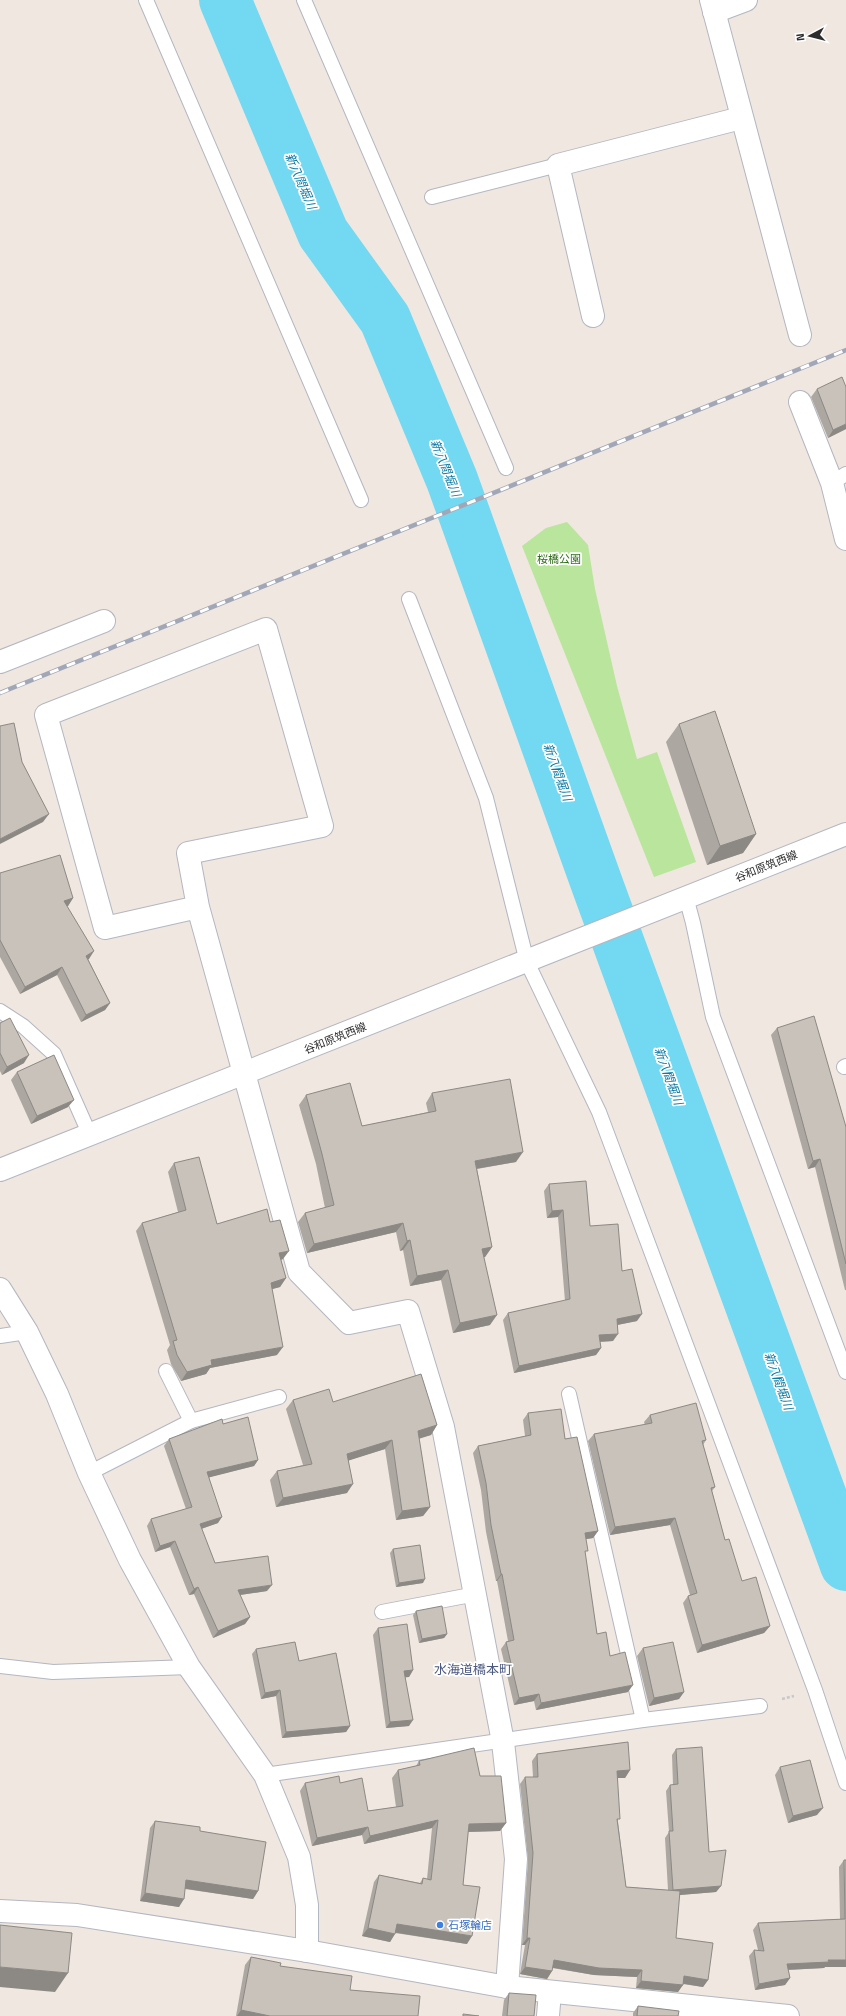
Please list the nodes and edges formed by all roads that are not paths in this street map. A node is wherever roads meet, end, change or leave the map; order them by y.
1 (146, 0) edge
2 (304, 0) edge
3 (746, 0) edge
4 (713, 6) edge
5 (741, 118) junction
6 (558, 165) junction
7 (432, 197) dead end
8 (593, 316) dead end
9 (800, 335) dead end
10 (800, 402) dead end
11 (506, 468) dead end
12 (839, 478) edge
13 (361, 500) dead end
14 (846, 539) edge
15 (409, 599) dead end
16 (104, 621) dead end
17 (0, 662) edge
18 (846, 834) edge
19 (677, 901) junction
20 (198, 907) junction
21 (533, 959) junction
22 (0, 1010) edge
23 (244, 1074) junction
24 (89, 1133) junction
25 (0, 1170) edge
26 (0, 1289) edge
27 (28, 1332) junction
28 (0, 1336) edge
29 (166, 1371) dead end
30 (846, 1372) edge
31 (569, 1394) dead end
32 (279, 1397) dead end
33 (190, 1421) junction
34 (89, 1473) junction
35 (476, 1594) junction
36 (382, 1612) dead end
37 (0, 1666) edge
38 (189, 1667) junction
39 (760, 1706) road end
40 (643, 1720) junction
41 (503, 1742) junction
42 (265, 1775) junction
43 (846, 1783) edge
44 (0, 1911) edge
45 (306, 1951) junction
46 (507, 1987) junction
47 (550, 1992) junction
48 (548, 2016) edge
49 (788, 2016) edge

1 - 13 lane
2 - 11 lane
3 - 4 street
4 - 5 street
5 - 6 street
5 - 9 street
6 - 7 lane
6 - 8 street
10 - 12 street
12 - 14 street
15 - 21 lane
16 - 17 street
18 - 19 street, 谷和原筑西線
19 - 21 street, 谷和原筑西線
19 - 30 lane
20 - 20 street
20 - 23 street
21 - 23 street, 谷和原筑西線
21 - 43 lane
22 - 24 lane
23 - 24 street, 谷和原筑西線
23 - 35 street
24 - 25 street, 谷和原筑西線
26 - 27 street
27 - 28 lane
27 - 34 street
29 - 33 lane
31 - 40 lane
32 - 33 lane
33 - 34 lane
34 - 38 street
35 - 36 lane
35 - 41 street
37 - 38 lane
38 - 42 street
39 - 40 lane
40 - 41 lane
41 - 42 lane
41 - 46 street
42 - 45 street
44 - 45 street
45 - 46 street
46 - 47 street
47 - 48 street
47 - 49 street

